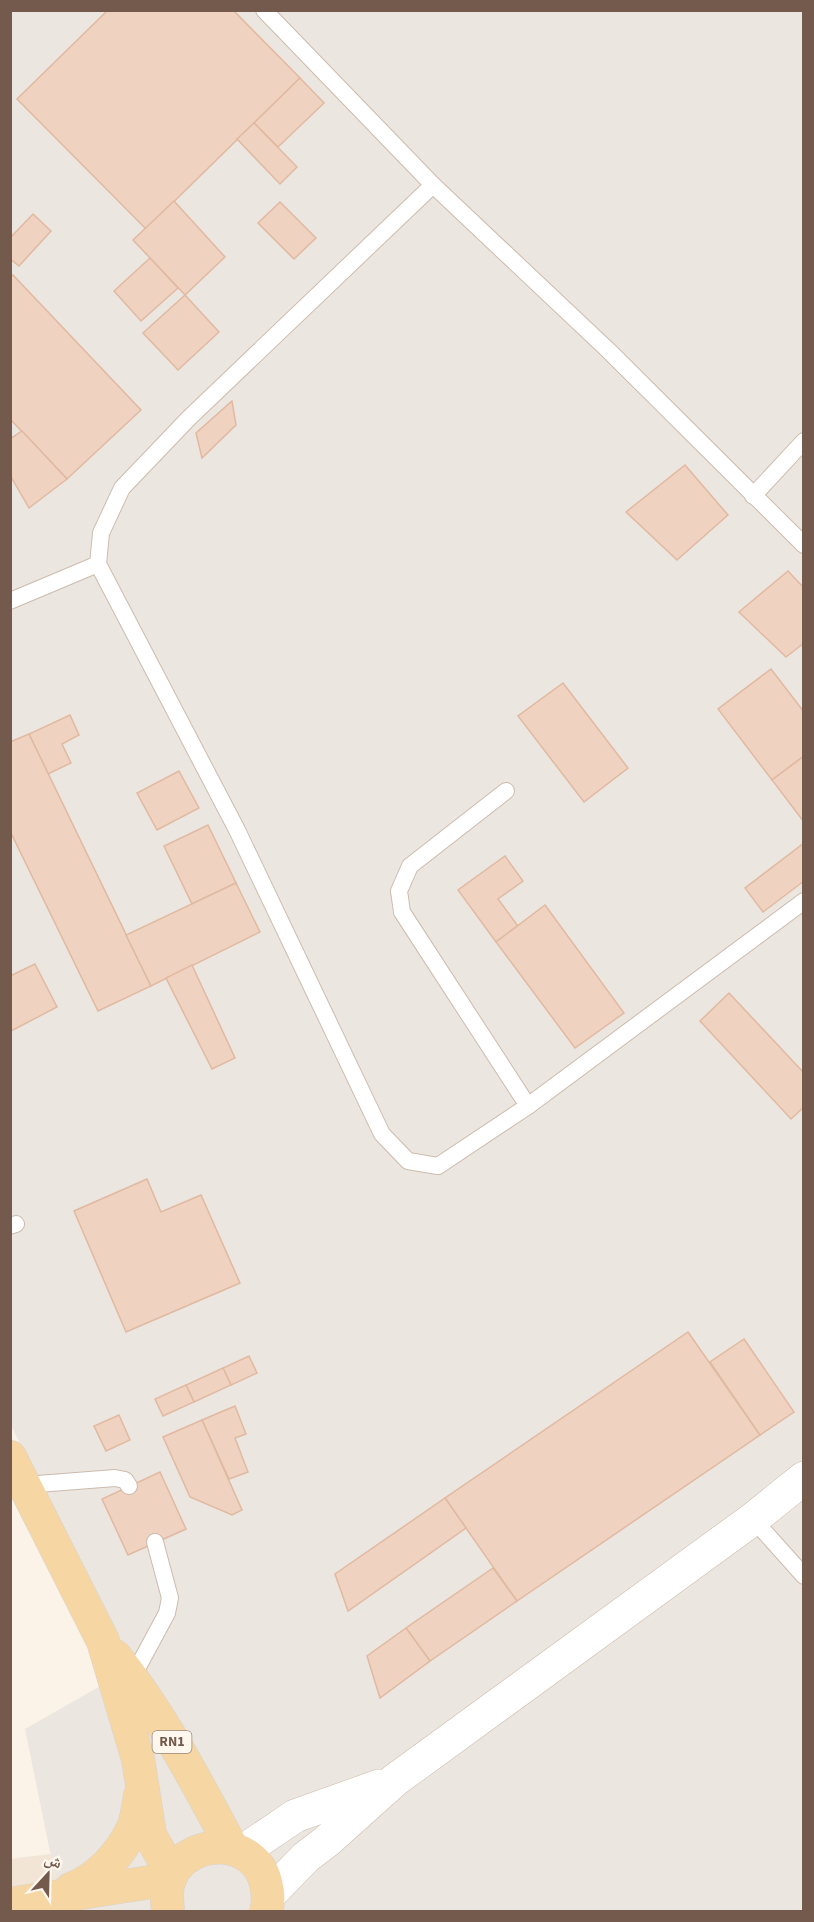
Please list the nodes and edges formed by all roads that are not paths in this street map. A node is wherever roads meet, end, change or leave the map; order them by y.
1 (264, 10) edge
2 (433, 185) junction
3 (804, 441) edge
4 (753, 496) junction
5 (804, 545) edge
6 (98, 564) junction
7 (10, 601) edge
8 (506, 791) dead end
9 (804, 901) edge
10 (528, 1106) junction
11 (18, 1471) edge
12 (804, 1478) edge
13 (129, 1486) dead end
14 (753, 1519) junction
15 (155, 1542) dead end
16 (804, 1576) edge
17 (103, 1641) junction
18 (132, 1678) junction
19 (395, 1780) junction
20 (142, 1789) junction
21 (237, 1850) junction
22 (171, 1876) junction
23 (45, 1899) junction
24 (10, 1904) edge
25 (268, 1906) edge
26 (168, 1911) edge

1 - 2 lane
2 - 4 lane
2 - 6 lane
3 - 4 lane
4 - 5 lane
6 - 7 lane
6 - 10 lane
8 - 10 lane
9 - 10 lane
11 - 13 lane
11 - 17 main road, RN1
12 - 14 street
14 - 16 lane
14 - 19 street
15 - 18 lane
17 - 18 main road, RN1
17 - 20 main road, RN1
18 - 21 main road, RN1
19 - 21 street
19 - 25 street
20 - 22 main road, RN1
20 - 23 main road
21 - 22 main road
21 - 25 main road, RN1
22 - 23 main road
22 - 26 main road
23 - 24 main road

